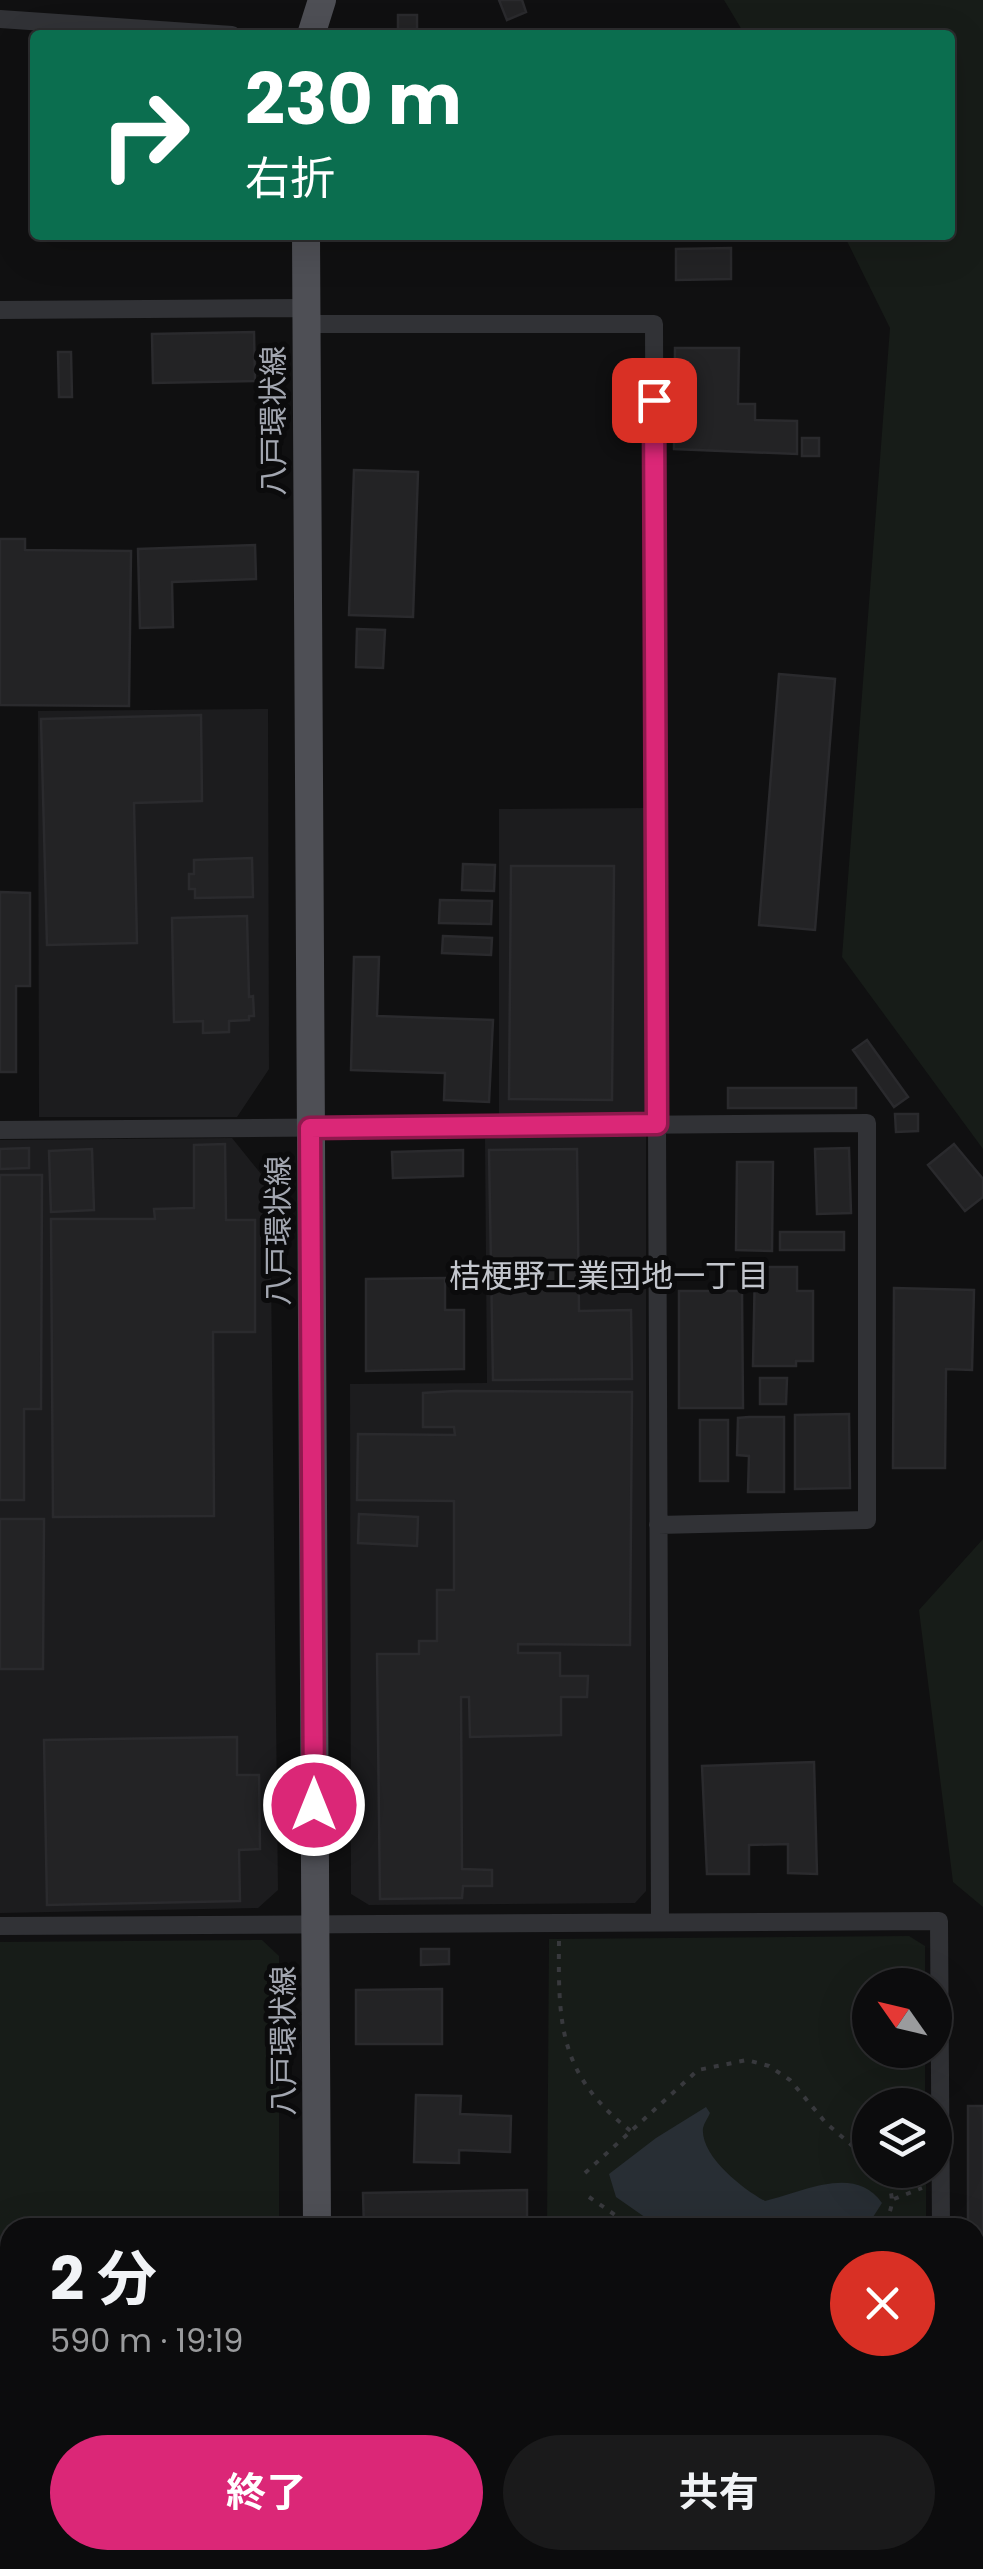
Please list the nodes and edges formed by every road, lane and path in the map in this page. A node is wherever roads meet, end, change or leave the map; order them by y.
1 (304, 0) edge
2 (322, 0) edge
3 (0, 19) edge
4 (160, 30) edge
5 (309, 30) edge
6 (312, 30) edge
7 (306, 240) edge
8 (0, 310) edge
9 (305, 316) junction
10 (657, 1124) junction
11 (310, 1128) junction
12 (0, 1130) edge
13 (658, 1525) junction
14 (660, 1921) junction
15 (561, 1922) junction
16 (315, 1924) junction
17 (0, 1926) edge
18 (940, 2088) edge
19 (632, 2132) junction
20 (852, 2145) edge
21 (585, 2172) dead end
22 (889, 2188) edge
23 (928, 2188) edge
24 (941, 2188) edge
25 (589, 2197) dead end
26 (894, 2199) junction
27 (317, 2218) edge
28 (619, 2218) edge
29 (888, 2218) edge
30 (942, 2218) edge

1 - 5 main road
2 - 6 main road
3 - 4 street
7 - 9 main road, 八戸環状線
8 - 9 street
9 - 10 street
9 - 11 main road, 八戸環状線
10 - 11 street
10 - 13 street
10 - 13 street
11 - 12 street
11 - 16 main road, 八戸環状線
13 - 14 street
14 - 15 street
14 - 18 street
15 - 16 street
15 - 19 path
16 - 17 street
16 - 27 main road, 八戸環状線
19 - 20 path
19 - 21 path
22 - 26 path
23 - 26 path
24 - 30 street
25 - 28 path
26 - 29 path

